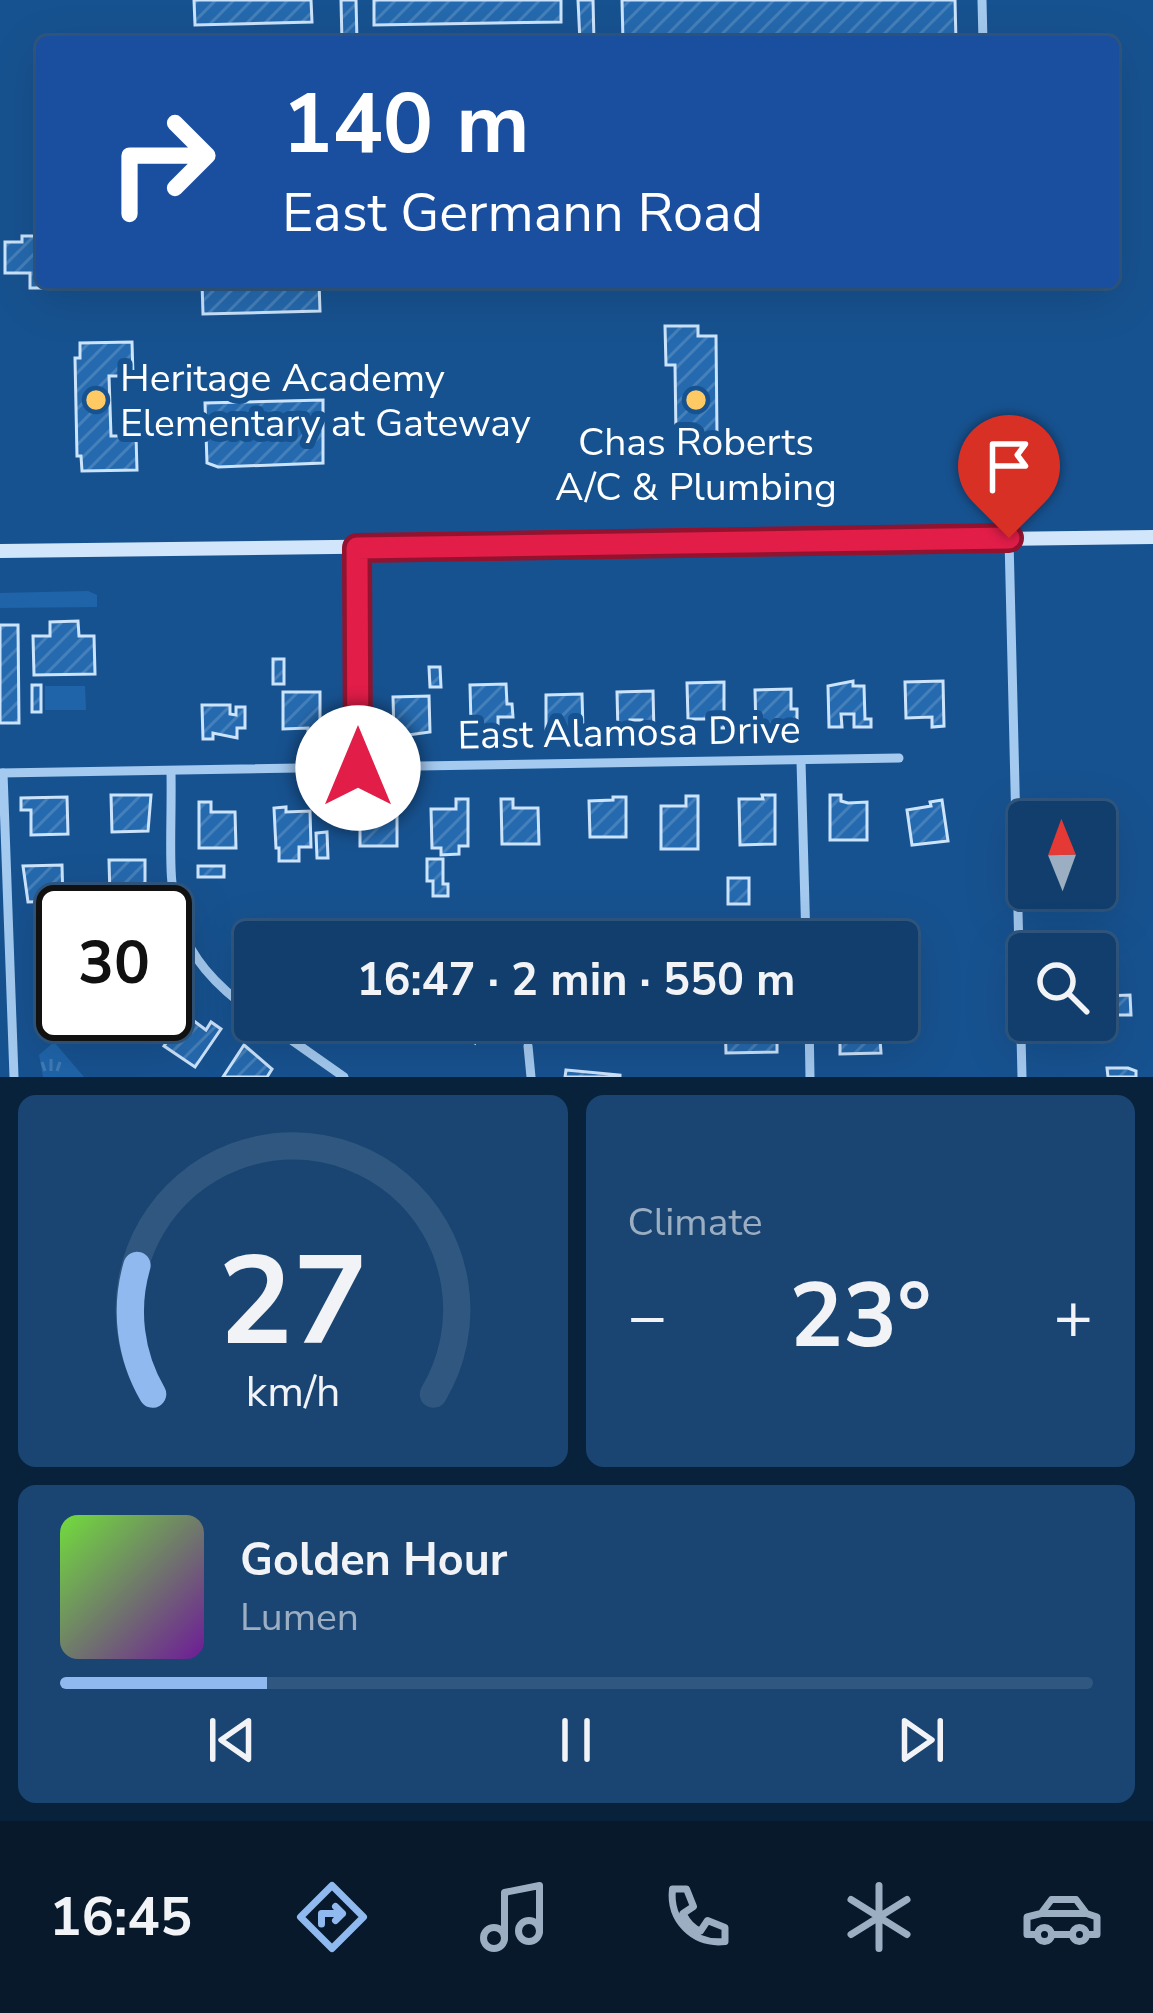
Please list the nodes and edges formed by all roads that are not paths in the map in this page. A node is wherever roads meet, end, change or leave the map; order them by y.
1 (982, 0) edge
2 (982, 36) edge
3 (1153, 537) edge
4 (1009, 538) junction
5 (357, 548) junction
6 (0, 551) edge
7 (899, 758) dead end
8 (801, 760) junction
9 (358, 768) junction
10 (171, 772) junction
11 (2, 773) edge
12 (805, 921) edge
13 (234, 998) edge
14 (293, 1041) edge
15 (809, 1041) edge
16 (528, 1046) dead end
17 (14, 1077) edge
18 (344, 1077) edge
19 (531, 1077) edge
20 (810, 1077) edge
21 (1022, 1077) edge

1 - 2 street
3 - 4 street
4 - 5 street
4 - 21 street
5 - 6 street
5 - 9 street
7 - 8 street, East Alamosa Drive
8 - 9 street, East Alamosa Drive
8 - 12 street
9 - 10 street, East Alamosa Drive
10 - 11 street, East Alamosa Drive
10 - 13 street
11 - 17 street
14 - 18 street
15 - 20 street
16 - 19 street

